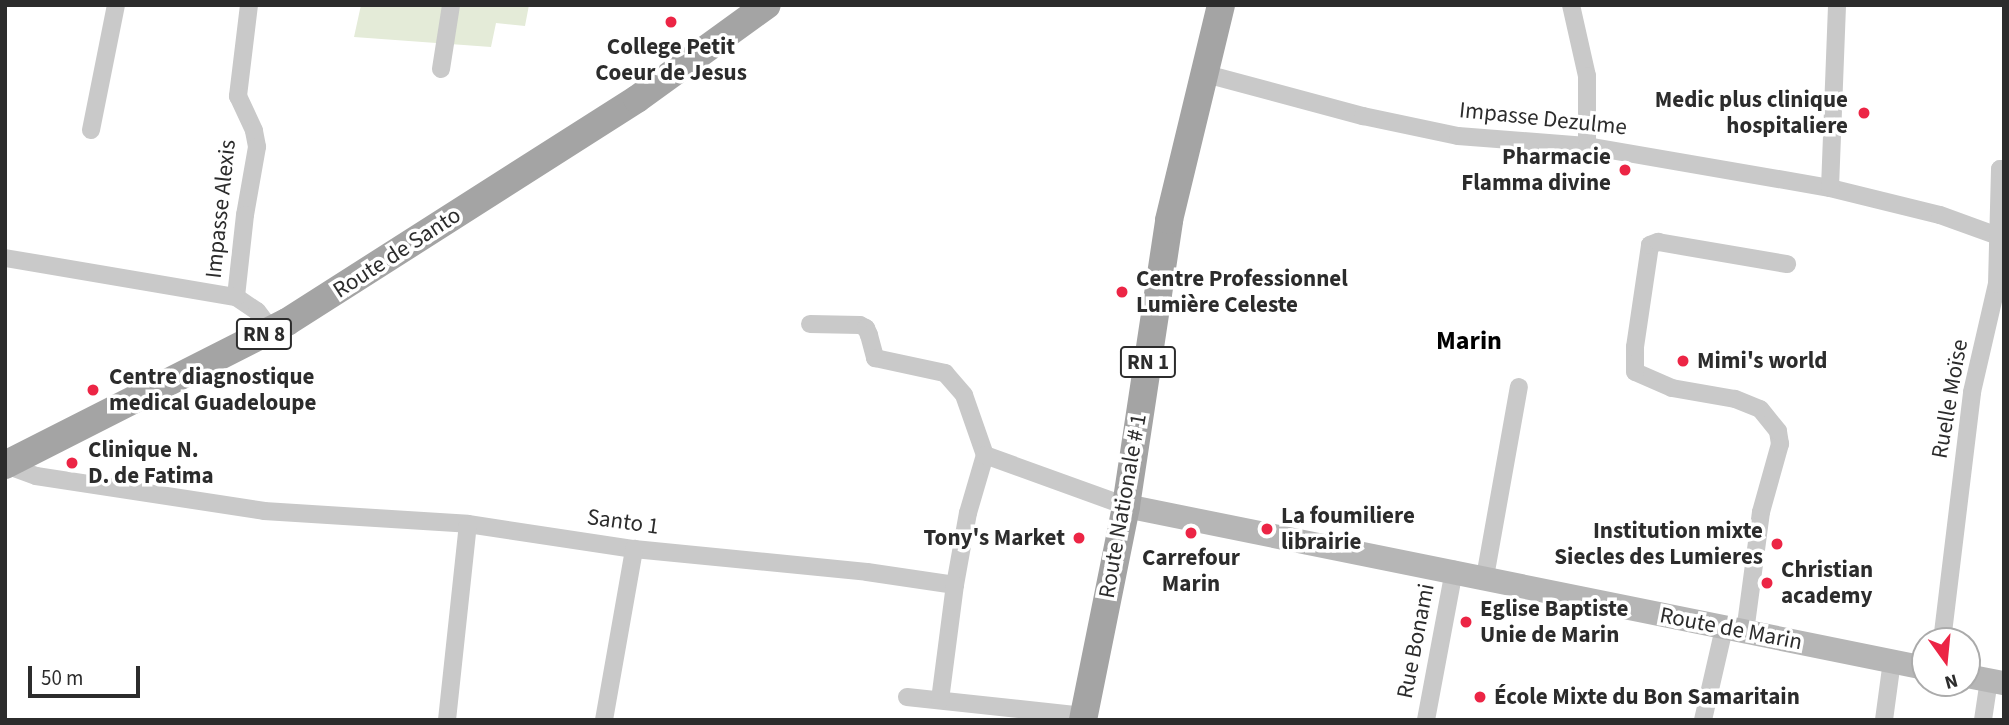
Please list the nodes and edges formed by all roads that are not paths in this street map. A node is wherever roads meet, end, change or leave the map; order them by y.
1 (116, 5) edge
2 (249, 5) edge
3 (451, 5) edge
4 (767, 5) edge
5 (1221, 5) edge
6 (1571, 5) edge
7 (1837, 5) edge
8 (441, 69) dead end
9 (1206, 74) junction
10 (91, 130) dead end
11 (1587, 146) junction
12 (2004, 169) edge
13 (1830, 188) junction
14 (1998, 236) junction
15 (5, 258) edge
16 (1787, 264) dead end
17 (2001, 284) edge
18 (236, 297) junction
19 (810, 324) dead end
20 (272, 331) junction
21 (1519, 387) dead end
22 (985, 455) junction
23 (6, 465) edge
24 (1126, 506) junction
25 (468, 524) junction
26 (634, 549) junction
27 (1454, 570) junction
28 (1485, 577) junction
29 (954, 585) junction
30 (1944, 627) edge
31 (1735, 630) junction
32 (1892, 662) junction
33 (1911, 665) edge
34 (1987, 680) edge
35 (908, 697) dead end
36 (940, 700) junction
37 (1083, 718) edge
38 (447, 720) edge
39 (604, 720) edge
40 (1426, 720) edge
41 (1703, 720) edge
42 (1884, 720) edge
43 (1983, 720) edge

1 - 10 street
2 - 18 street, Impasse Alexis
3 - 8 street
4 - 20 main road, Route de Santo / RN 8
5 - 9 main road, Route Nationale # 1 / RN 1
6 - 11 street
7 - 13 street
9 - 11 street, Impasse Dezulme
9 - 24 main road, Route Nationale # 1 / RN 1
11 - 13 street, Impasse Dezulme
12 - 14 street, Ruelle Moïse
13 - 14 street, Impasse Dezulme
14 - 17 street, Ruelle Moïse
15 - 18 street, Impasse Alexis
16 - 31 street
17 - 30 street, Ruelle Moïse
18 - 20 street, Impasse Alexis
19 - 22 street
20 - 23 main road, Route de Santo / RN 8
21 - 28 street
22 - 24 street
22 - 29 street
23 - 25 street, Santo 1
24 - 27 main road, Route de Marin
24 - 37 main road, Route Nationale # 1 / RN 1
25 - 26 street, Santo 1
25 - 38 street
26 - 29 street, Santo 1
26 - 39 street
27 - 28 main road, Route de Marin
27 - 40 street, Rue Bonami
28 - 31 main road, Route de Marin
29 - 36 street
31 - 32 main road, Route de Marin
31 - 41 street
32 - 33 main road, Route de Marin
32 - 42 street
34 - 43 street
35 - 36 street
36 - 37 street

